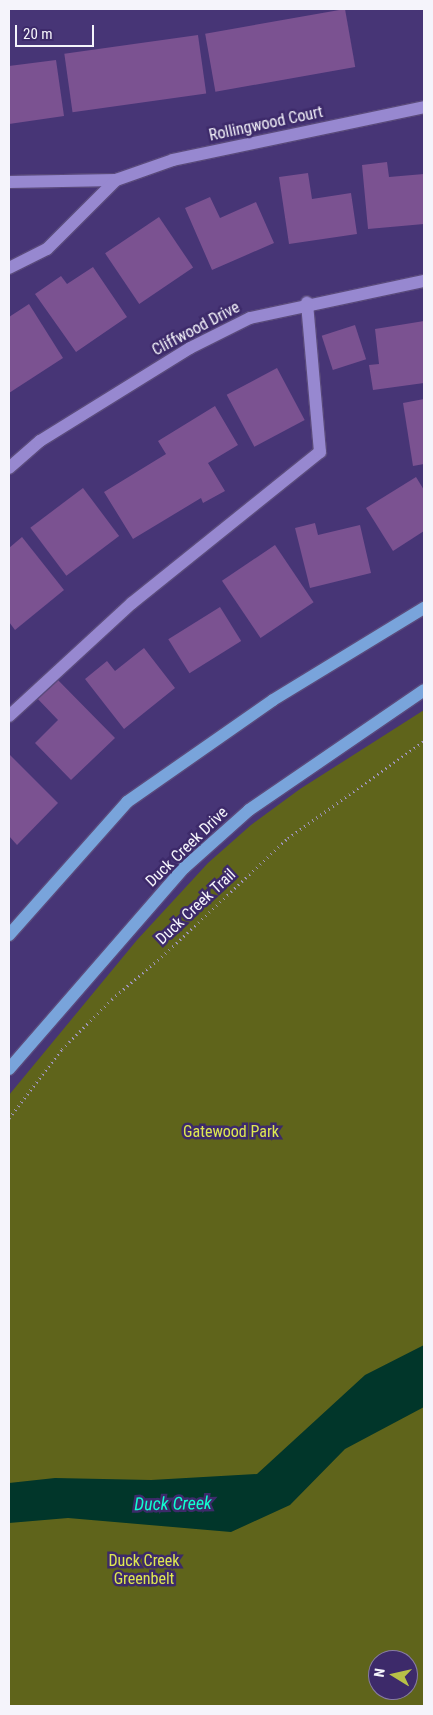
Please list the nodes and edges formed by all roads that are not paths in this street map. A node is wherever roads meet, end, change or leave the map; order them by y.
1 (424, 107) edge
2 (116, 180) junction
3 (9, 182) edge
4 (9, 268) edge
5 (424, 282) edge
6 (307, 303) junction
7 (9, 468) edge
8 (424, 608) edge
9 (424, 690) edge
10 (9, 716) edge
11 (9, 935) edge
12 (9, 1069) edge

1 - 2 street, Rollingwood Court
2 - 3 street, Rollingwood Court
2 - 4 street, Rollingwood Court
5 - 6 street, Cliffwood Drive
6 - 7 street, Cliffwood Drive
6 - 10 street
8 - 11 main road
9 - 12 main road, Duck Creek Drive

